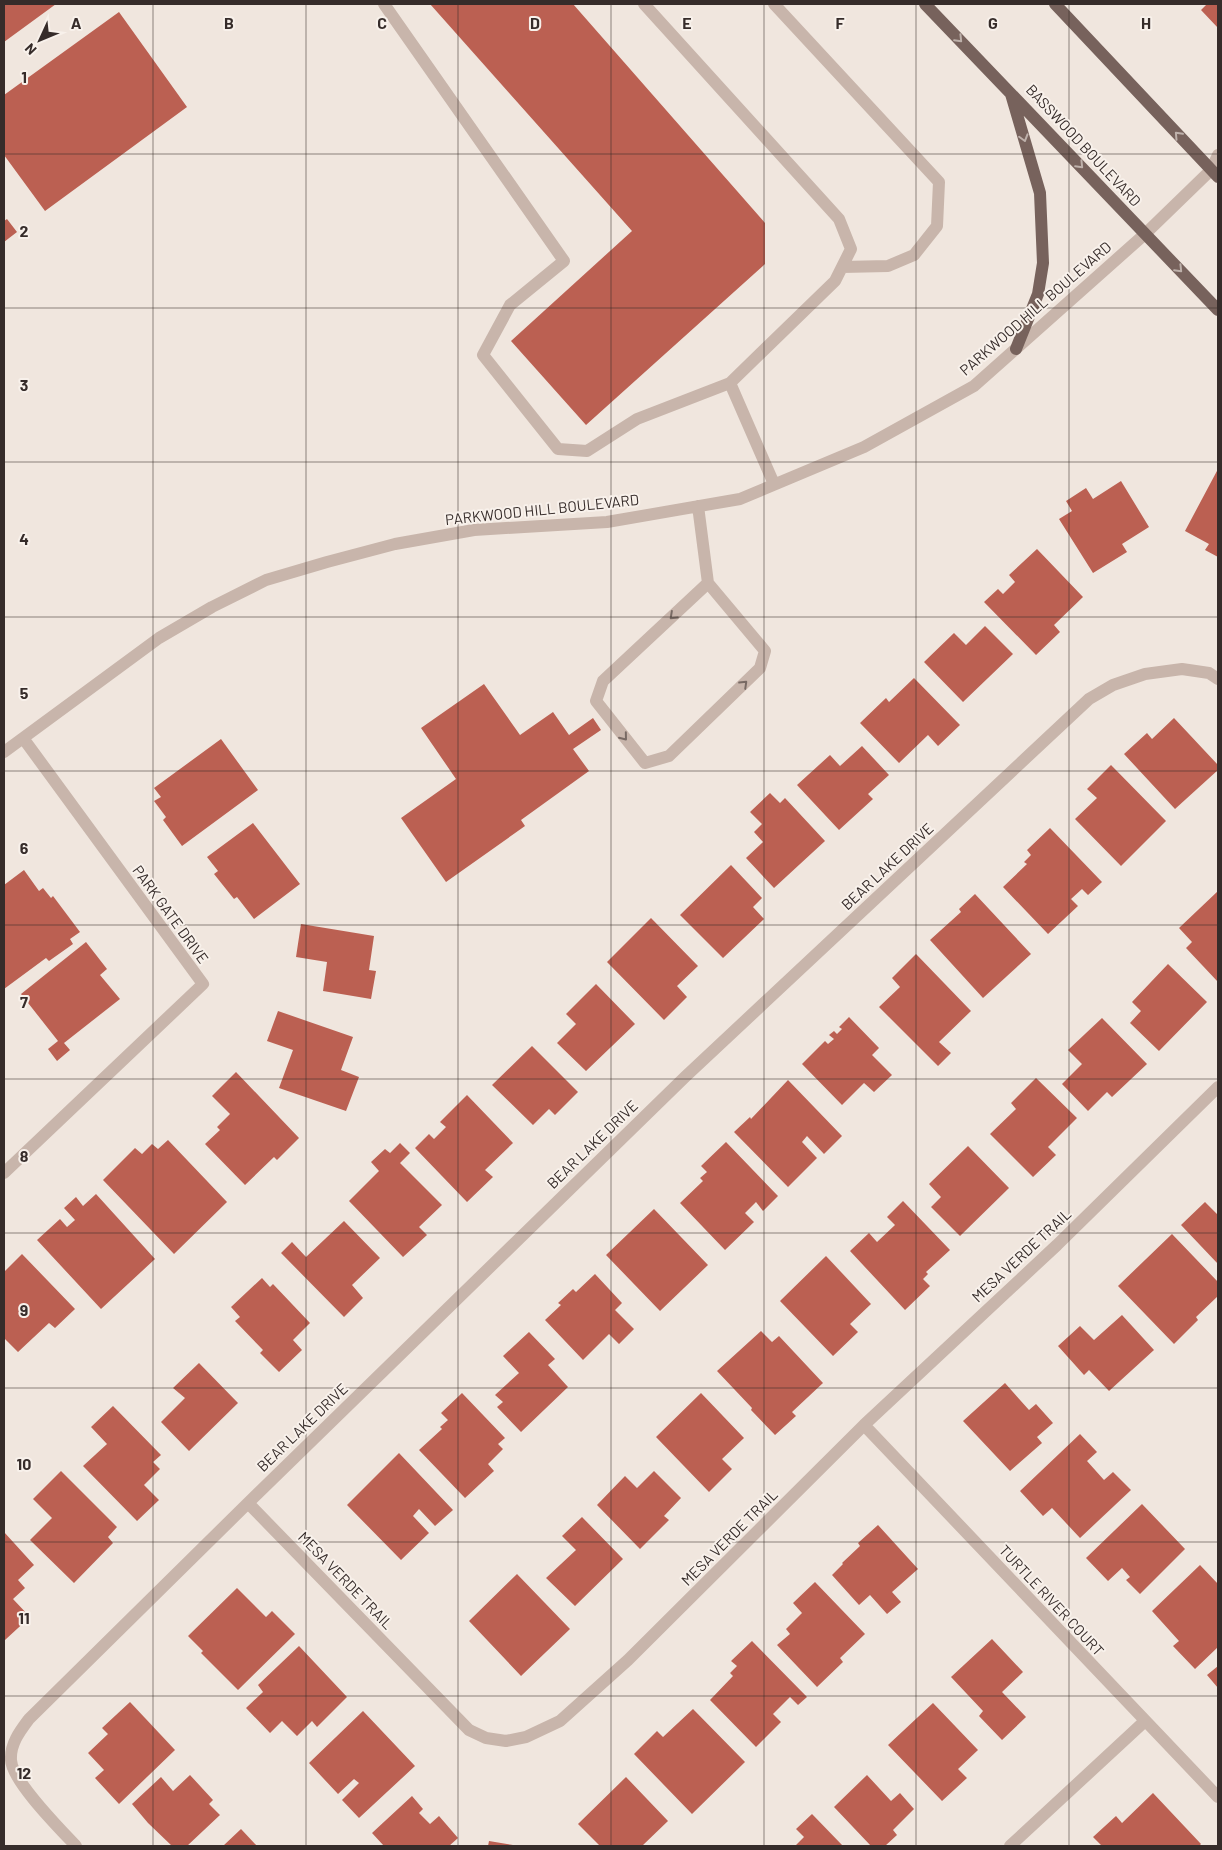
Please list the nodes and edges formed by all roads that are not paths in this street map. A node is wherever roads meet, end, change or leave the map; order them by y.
1 (384, 4) edge
2 (644, 4) edge
3 (774, 4) edge
4 (925, 4) edge
5 (1055, 4) edge
6 (1010, 92) junction
7 (1218, 155) edge
8 (1216, 172) edge
9 (1145, 234) junction
10 (842, 267) junction
11 (1218, 310) edge
12 (1016, 349) junction
13 (730, 383) junction
14 (774, 484) junction
15 (698, 506) junction
16 (708, 583) junction
17 (1218, 680) edge
18 (23, 738) junction
19 (4, 752) edge
20 (1218, 1087) edge
21 (4, 1173) edge
22 (864, 1425) junction
23 (248, 1503) junction
24 (1145, 1721) junction
25 (1218, 1798) edge
26 (76, 1846) edge
27 (1010, 1846) edge

1 - 13 street
2 - 10 street
3 - 10 street
4 -> 6 main road, BASSWOOD BOULEVARD
8 -> 5 main road
6 -> 9 main road, BASSWOOD BOULEVARD
6 -> 12 main road
7 - 8 street
8 - 9 street, PARKWOOD HILL BOULEVARD
9 -> 11 main road, BASSWOOD BOULEVARD
9 - 12 street, PARKWOOD HILL BOULEVARD
10 - 13 street
12 - 14 street, PARKWOOD HILL BOULEVARD
13 - 14 street
14 - 15 street, PARKWOOD HILL BOULEVARD
15 - 16 street
15 - 18 street, PARKWOOD HILL BOULEVARD
16 -> 16 street
17 - 23 street, BEAR LAKE DRIVE
18 - 19 street, PARKWOOD HILL BOULEVARD
18 - 21 street, PARK GATE DRIVE
20 - 22 street, MESA VERDE TRAIL
22 - 23 street, MESA VERDE TRAIL
22 - 24 street, TURTLE RIVER COURT
23 - 26 street, BEAR LAKE DRIVE
24 - 25 street, TURTLE RIVER COURT
24 - 27 street

